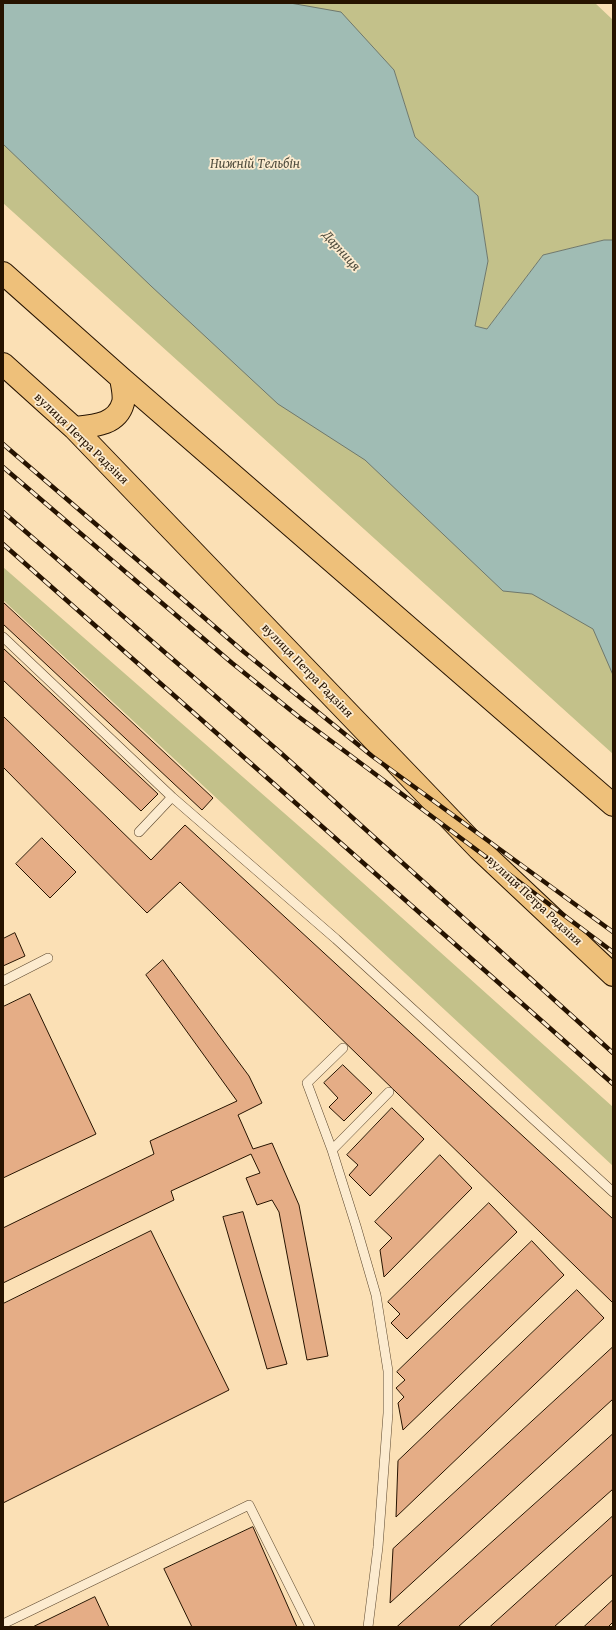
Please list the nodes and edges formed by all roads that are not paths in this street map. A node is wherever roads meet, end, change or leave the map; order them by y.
1 (3, 273) edge
2 (3, 364) edge
3 (121, 378) junction
4 (74, 428) junction
5 (3, 637) edge
6 (172, 797) junction
7 (613, 804) edge
8 (139, 832) dead end
9 (48, 958) dead end
10 (613, 975) edge
11 (3, 980) edge
12 (344, 1048) dead end
13 (389, 1092) dead end
14 (332, 1150) junction
15 (613, 1192) edge
16 (3, 1624) edge
17 (310, 1627) edge
18 (368, 1627) edge

1 - 3 main road
2 - 4 main road, вулиця Петра Радзіня
3 - 4 main road
3 - 7 main road
4 - 10 main road, вулиця Петра Радзіня
5 - 6 lane
6 - 8 lane
6 - 15 lane
9 - 11 lane
12 - 14 lane
13 - 14 lane
14 - 18 lane
16 - 17 lane

